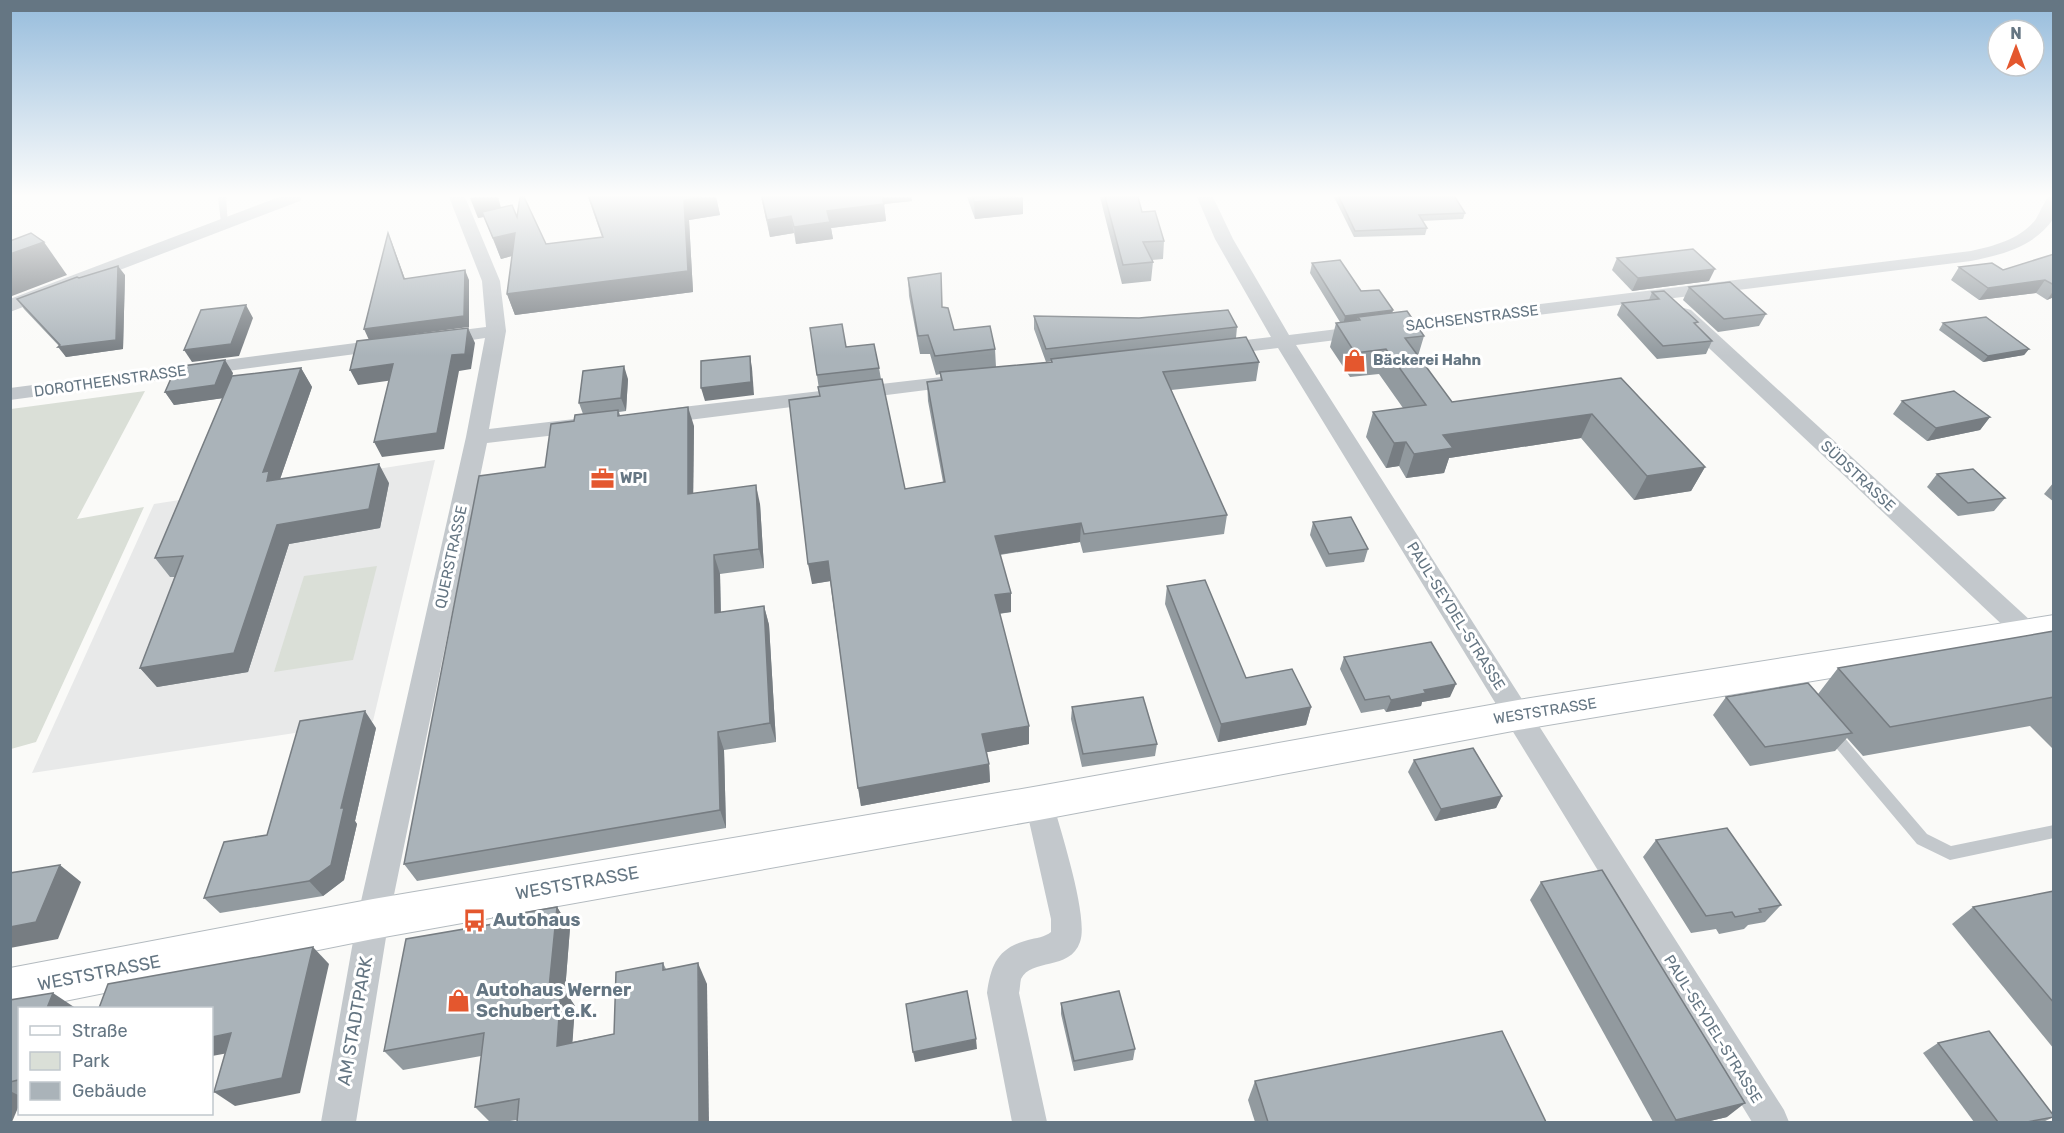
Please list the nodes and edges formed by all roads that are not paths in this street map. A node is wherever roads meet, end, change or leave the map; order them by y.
1 (155, 250) edge
2 (479, 250) edge
3 (1230, 250) edge
4 (1996, 250) edge
5 (1663, 294) junction
6 (10, 306) edge
7 (496, 331) junction
8 (1284, 342) junction
9 (1201, 352) edge
10 (977, 379) edge
11 (10, 394) edge
12 (638, 419) edge
13 (604, 423) edge
14 (477, 437) junction
15 (2040, 630) edge
16 (2054, 658) edge
17 (1518, 715) junction
18 (1825, 725) edge
19 (1039, 803) junction
20 (2054, 831) edge
21 (373, 919) junction
22 (10, 990) edge
23 (338, 1122) edge
24 (1029, 1122) edge
25 (1772, 1122) edge

1 - 6 street
2 - 7 street, QUERSTRASSE
3 - 8 street, PAUL-SEYDEL-STRASSE
4 - 5 street, SACHSENSTRASSE
5 - 8 street, SACHSENSTRASSE
5 - 15 street, SÜDSTRASSE
7 - 11 street, DOROTHEENSTRASSE
7 - 14 street, QUERSTRASSE
8 - 9 street, SACHSENSTRASSE
8 - 17 street, PAUL-SEYDEL-STRASSE
10 - 12 street
13 - 14 street
14 - 21 street, QUERSTRASSE
15 - 16 street, SÜDSTRASSE
15 - 17 main road, WESTSTRASSE
17 - 19 main road, WESTSTRASSE
17 - 25 street, PAUL-SEYDEL-STRASSE
18 - 20 lane
19 - 21 main road, WESTSTRASSE
19 - 24 street
21 - 22 main road, WESTSTRASSE
21 - 23 street, AM STADTPARK

